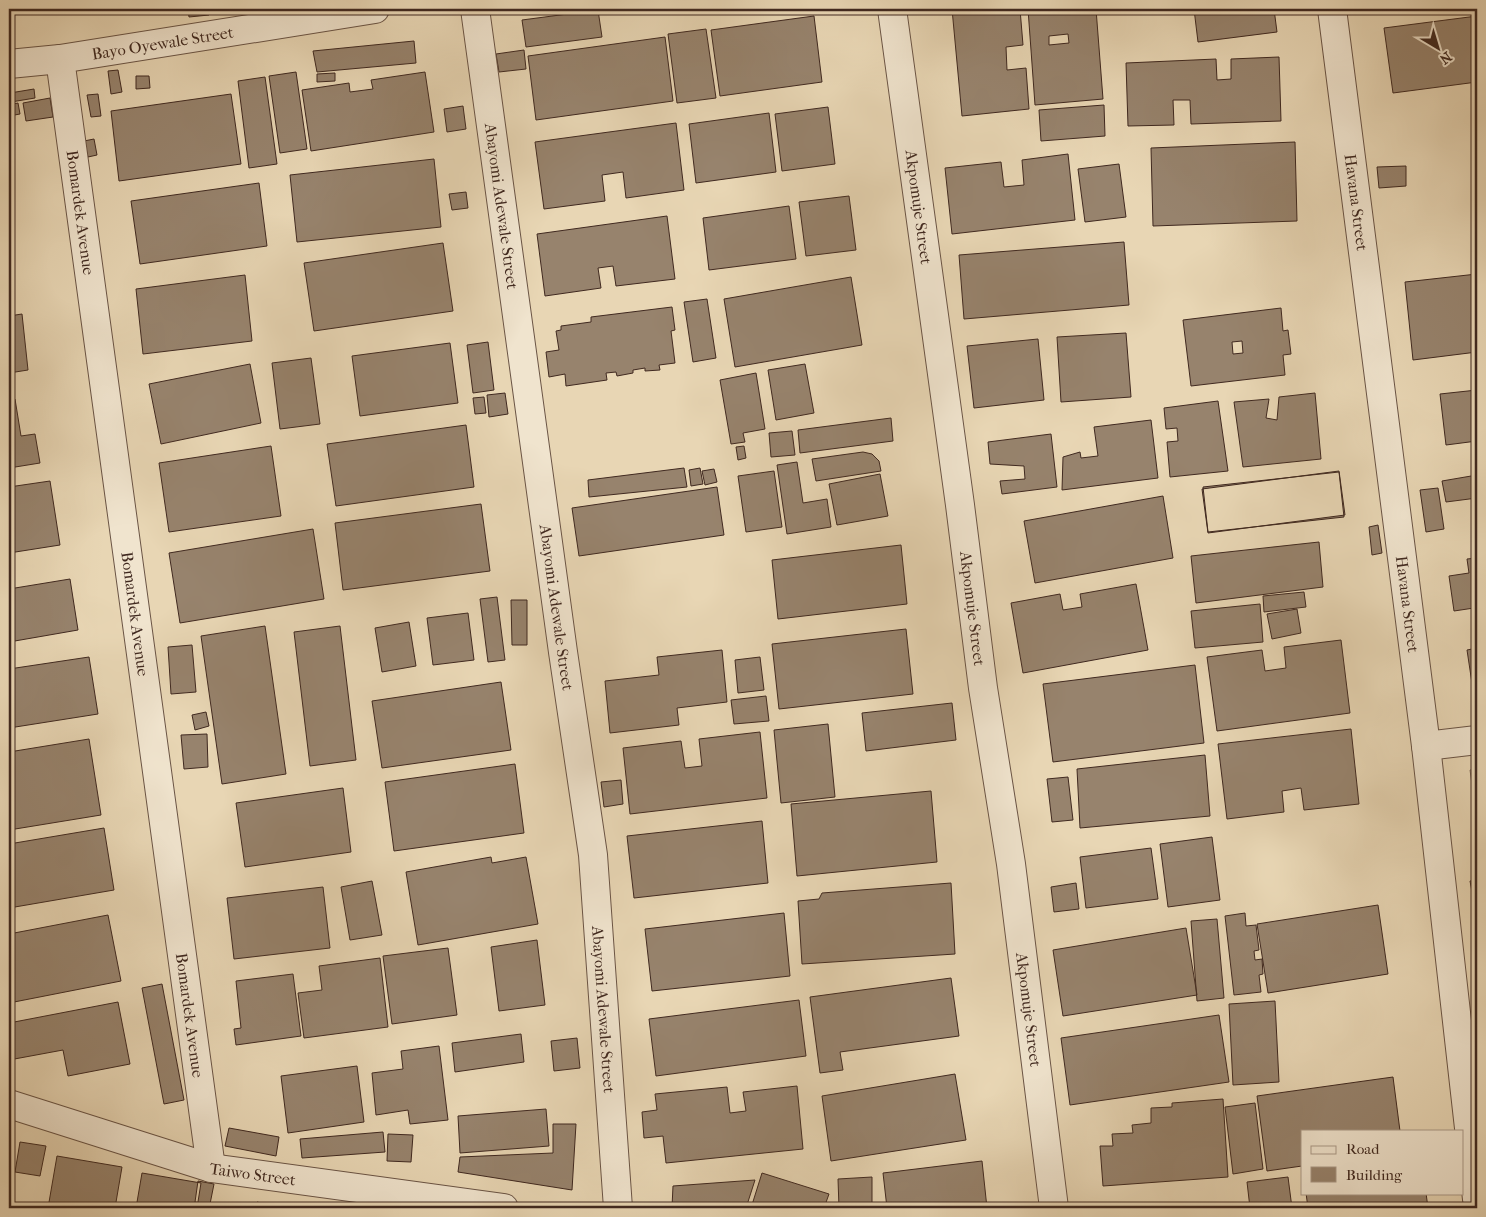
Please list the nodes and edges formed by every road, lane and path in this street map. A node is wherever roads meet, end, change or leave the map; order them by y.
1 (375, 9) edge
2 (476, 9) edge
3 (892, 9) edge
4 (1332, 9) edge
5 (60, 59) junction
6 (9, 64) edge
7 (1477, 740) edge
8 (1426, 746) junction
9 (9, 1104) edge
10 (211, 1168) junction
11 (1477, 1199) edge
12 (504, 1208) edge
13 (618, 1208) edge
14 (1054, 1208) edge

1 - 5 street, Bayo Oyewale Street
2 - 13 street, Abayomi Adewale Street
3 - 14 street, Akpomuje Street
4 - 8 street, Havana Street
5 - 6 street, Bayo Oyewale Street
5 - 10 street, Bomardek Avenue
7 - 8 street
8 - 11 street, Havana Street
9 - 10 street, Taiwo Street
10 - 12 street, Taiwo Street

